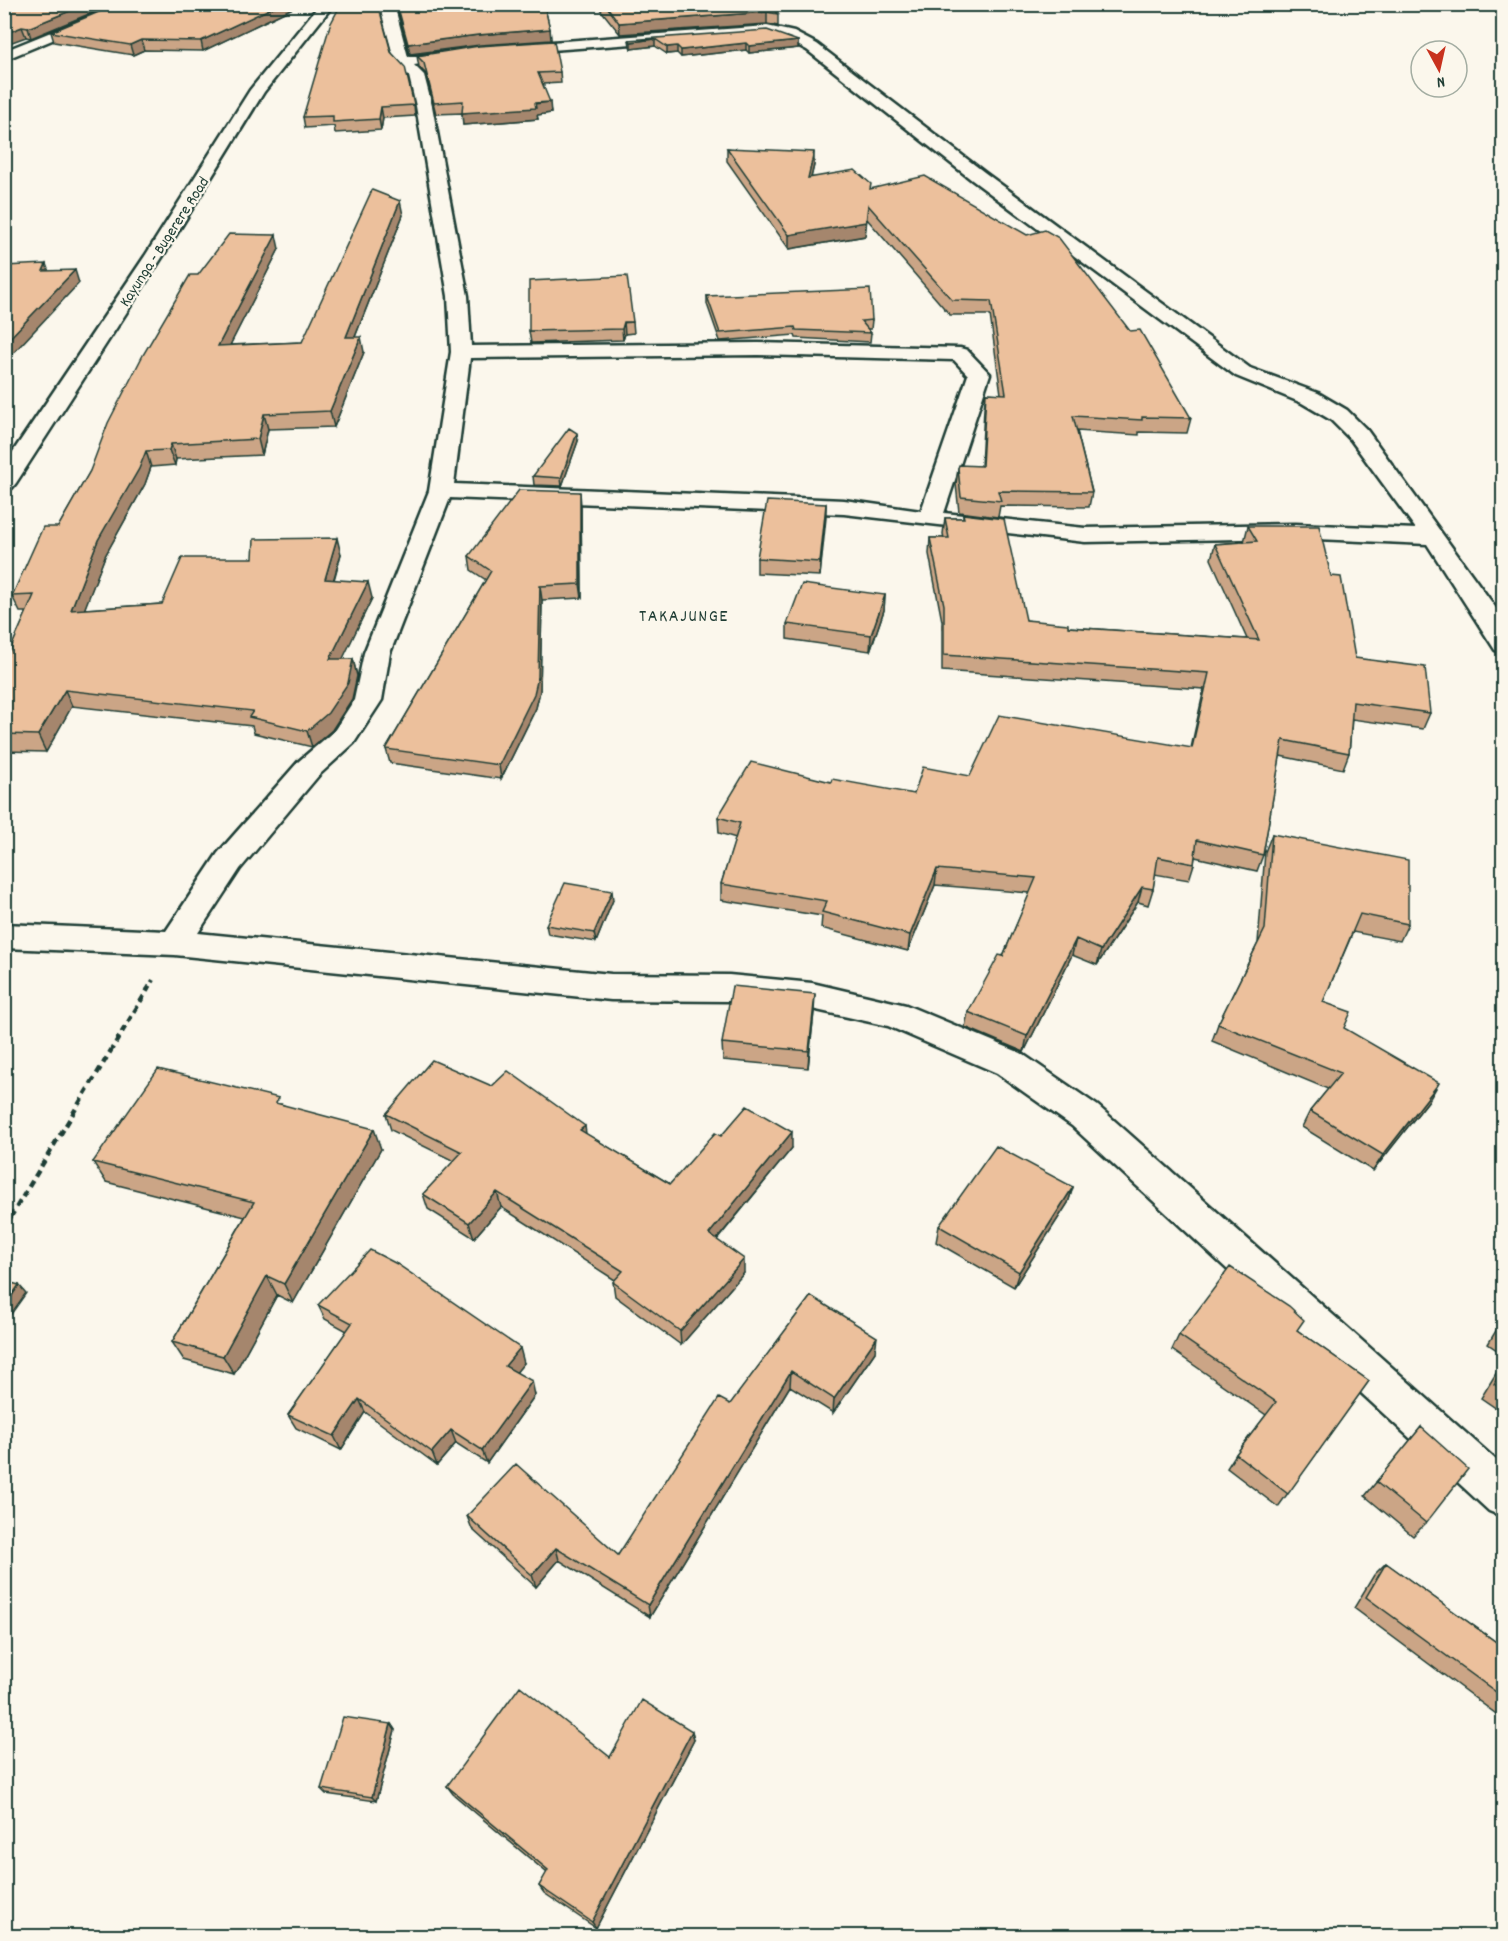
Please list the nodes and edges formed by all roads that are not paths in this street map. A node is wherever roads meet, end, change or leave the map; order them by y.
1 (133, 4) edge
2 (328, 4) edge
3 (385, 4) edge
4 (4, 56) edge
5 (402, 62) junction
6 (461, 352) junction
7 (4, 483) edge
8 (441, 491) junction
9 (930, 519) junction
10 (1434, 537) junction
11 (1503, 644) edge
12 (4, 936) edge
13 (175, 943) junction
14 (1503, 1496) edge

1 - 4 street
2 - 7 street, Kayunga - Bugerere Road
3 - 5 street
5 - 6 street
5 - 10 street
6 - 8 street
6 - 9 street
8 - 9 street
8 - 13 street
9 - 10 street
10 - 11 street
12 - 13 street
13 - 14 street

